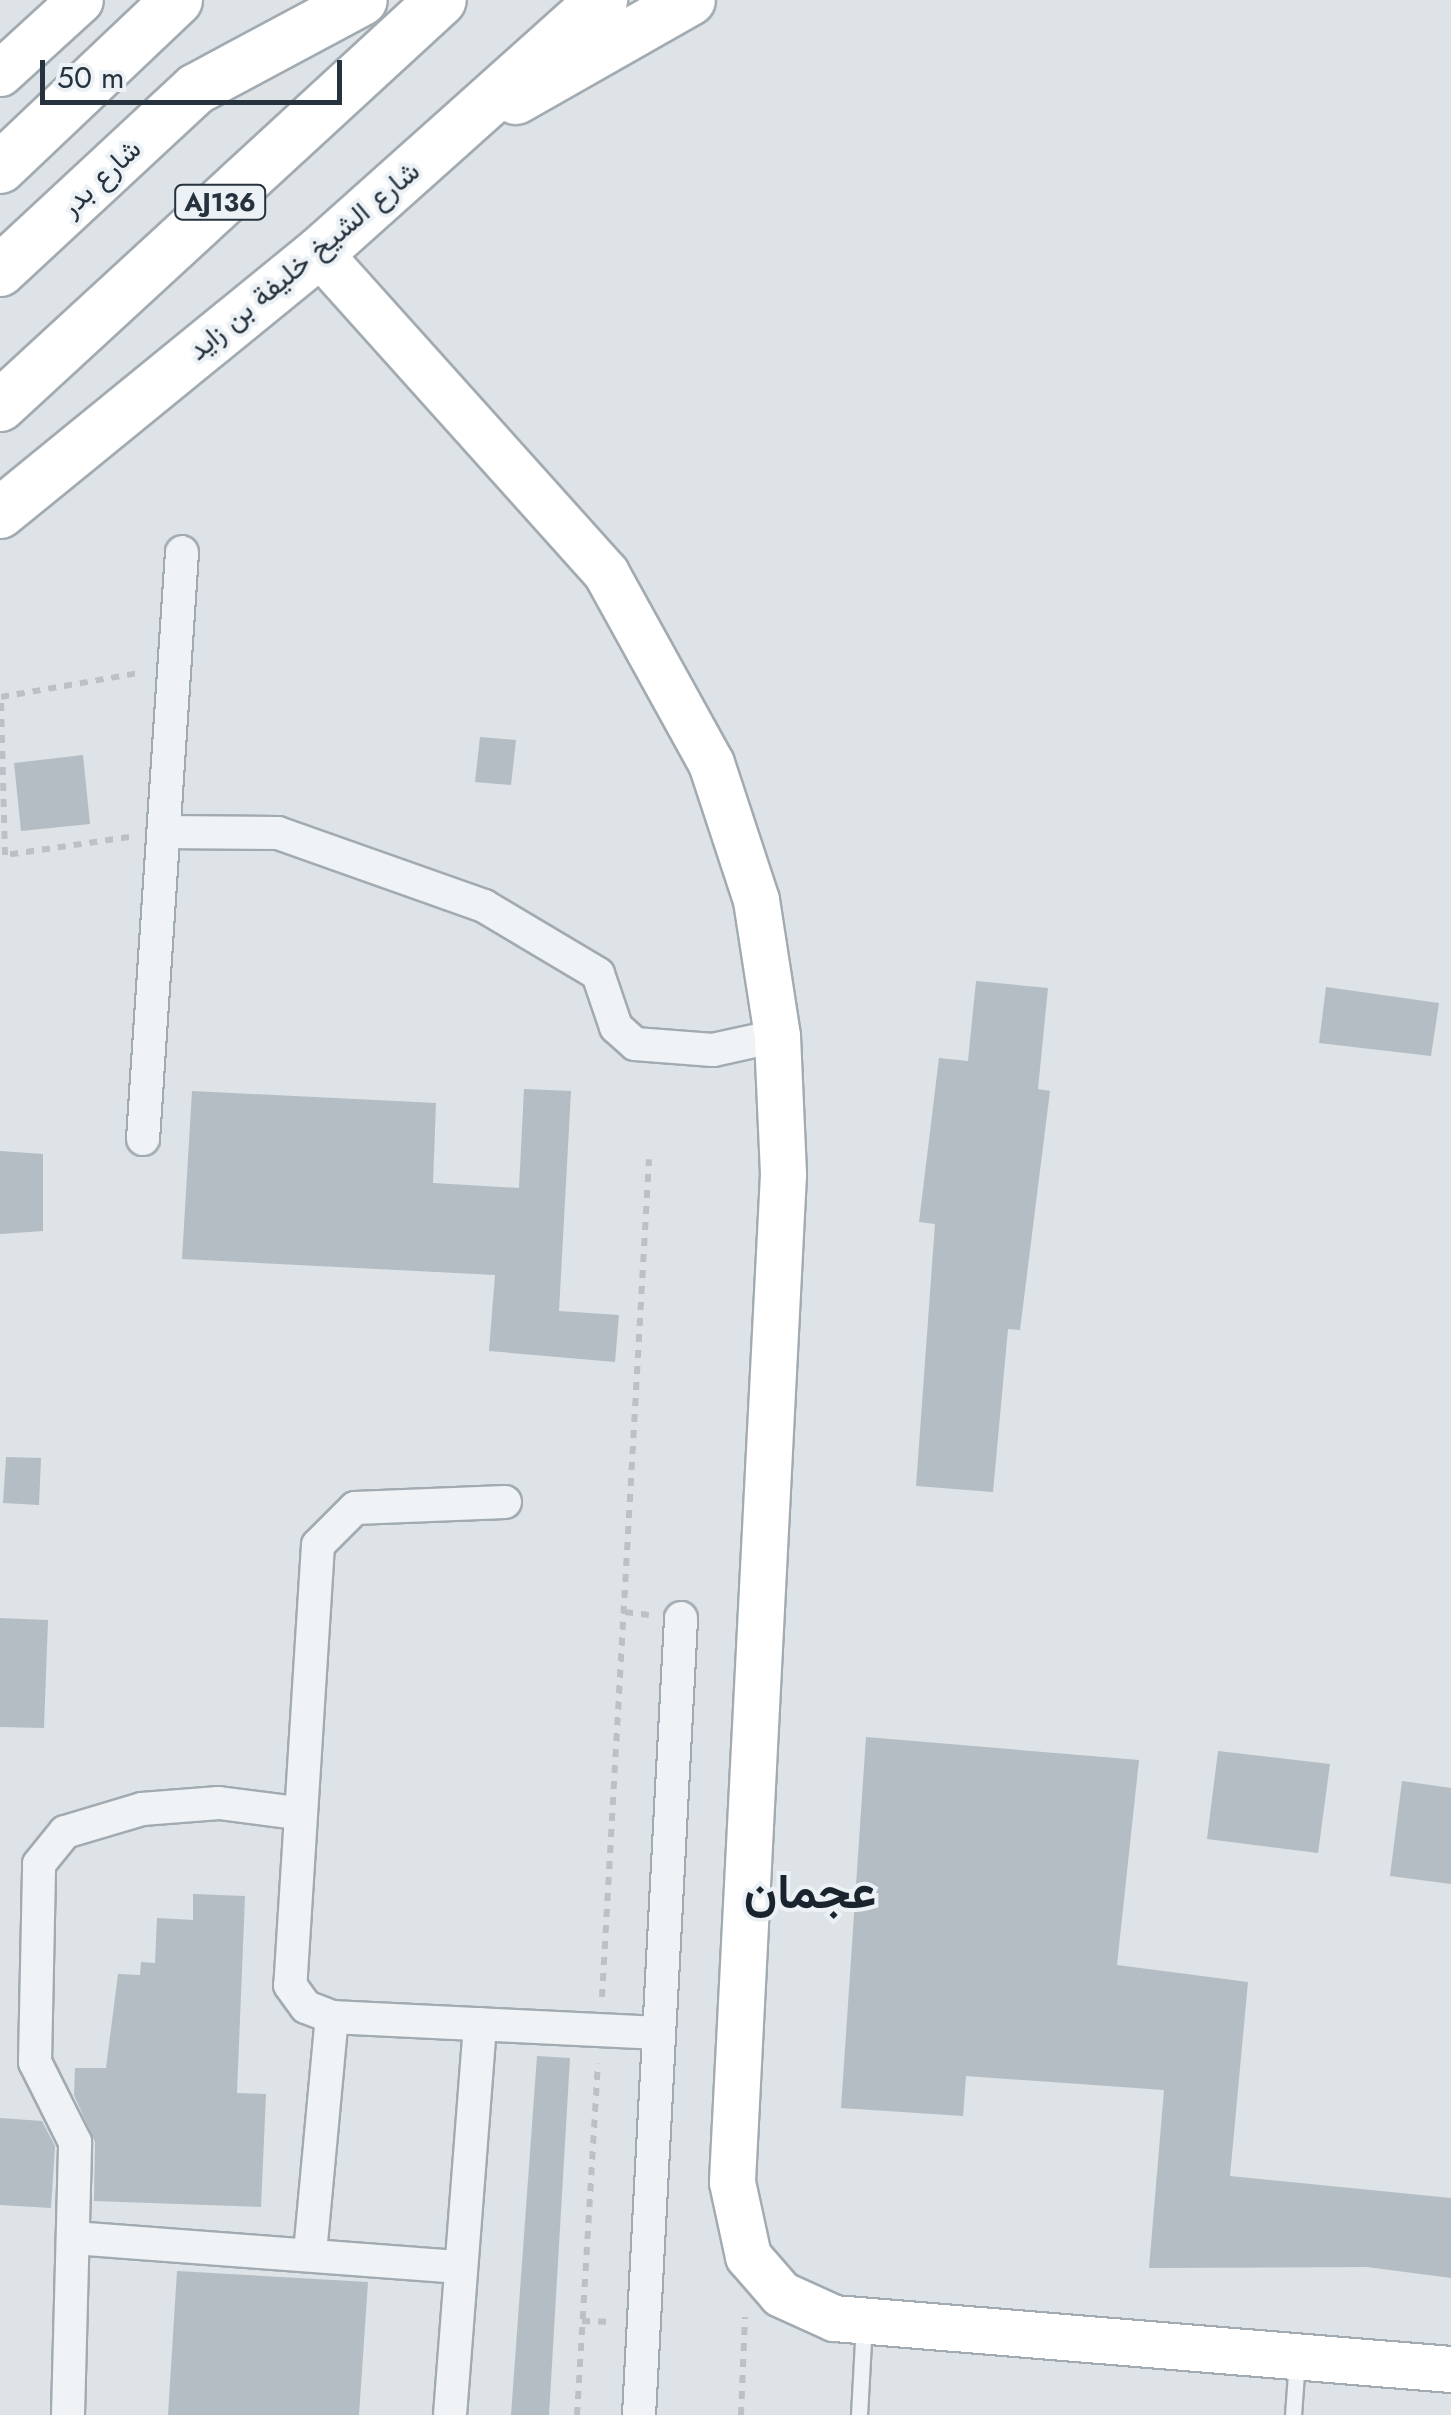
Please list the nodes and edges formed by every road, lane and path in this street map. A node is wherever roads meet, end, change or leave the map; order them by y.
1 (80, 0) edge
2 (292, 0) edge
3 (362, 0) edge
4 (442, 0) edge
5 (602, 0) edge
6 (690, 0) edge
7 (178, 5) edge
8 (0, 73) edge
9 (196, 89) junction
10 (470, 118) junction
11 (0, 168) edge
12 (319, 253) junction
13 (0, 271) edge
14 (0, 406) edge
15 (0, 514) edge
16 (182, 552) dead end
17 (174, 666) junction
18 (164, 832) junction
19 (778, 1036) junction
20 (143, 1139) dead end
21 (649, 1159) dead end
22 (505, 1502) dead end
23 (681, 1618) dead end
24 (297, 1813) junction
25 (332, 2017) junction
26 (480, 2024) junction
27 (600, 2030) junction
28 (659, 2033) junction
29 (73, 2238) junction
30 (310, 2253) junction
31 (748, 2256) junction
32 (462, 2267) junction
33 (864, 2323) junction
34 (1298, 2356) junction
35 (1451, 2369) edge
36 (68, 2415) edge
37 (450, 2415) edge
38 (576, 2415) edge
39 (639, 2415) edge
40 (741, 2415) edge
41 (859, 2415) edge
42 (1292, 2415) edge

1 - 8 street
2 - 9 main road
3 - 9 main road, شارع بدر
4 - 14 main road, AJ136
5 - 10 main road, شارع الشيخ خليفة بن زايد
6 - 10 main road
7 - 11 main road
9 - 13 main road, شارع بدر
10 - 12 main road, شارع الشيخ خليفة بن زايد
12 - 15 main road, شارع الشيخ خليفة بن زايد
12 - 19 street
16 - 17 street
17 - 18 street
17 - 18 path
18 - 19 street
18 - 20 street
19 - 31 street
21 - 27 path
22 - 24 street
23 - 28 street
24 - 25 street
24 - 29 street
25 - 26 street
25 - 30 street
26 - 27 street
26 - 32 street
27 - 28 street
27 - 38 path
28 - 39 street
29 - 30 street
29 - 36 street
30 - 32 street
31 - 33 street
31 - 40 path
32 - 37 street
33 - 34 street
33 - 41 lane
34 - 35 street
34 - 42 lane

